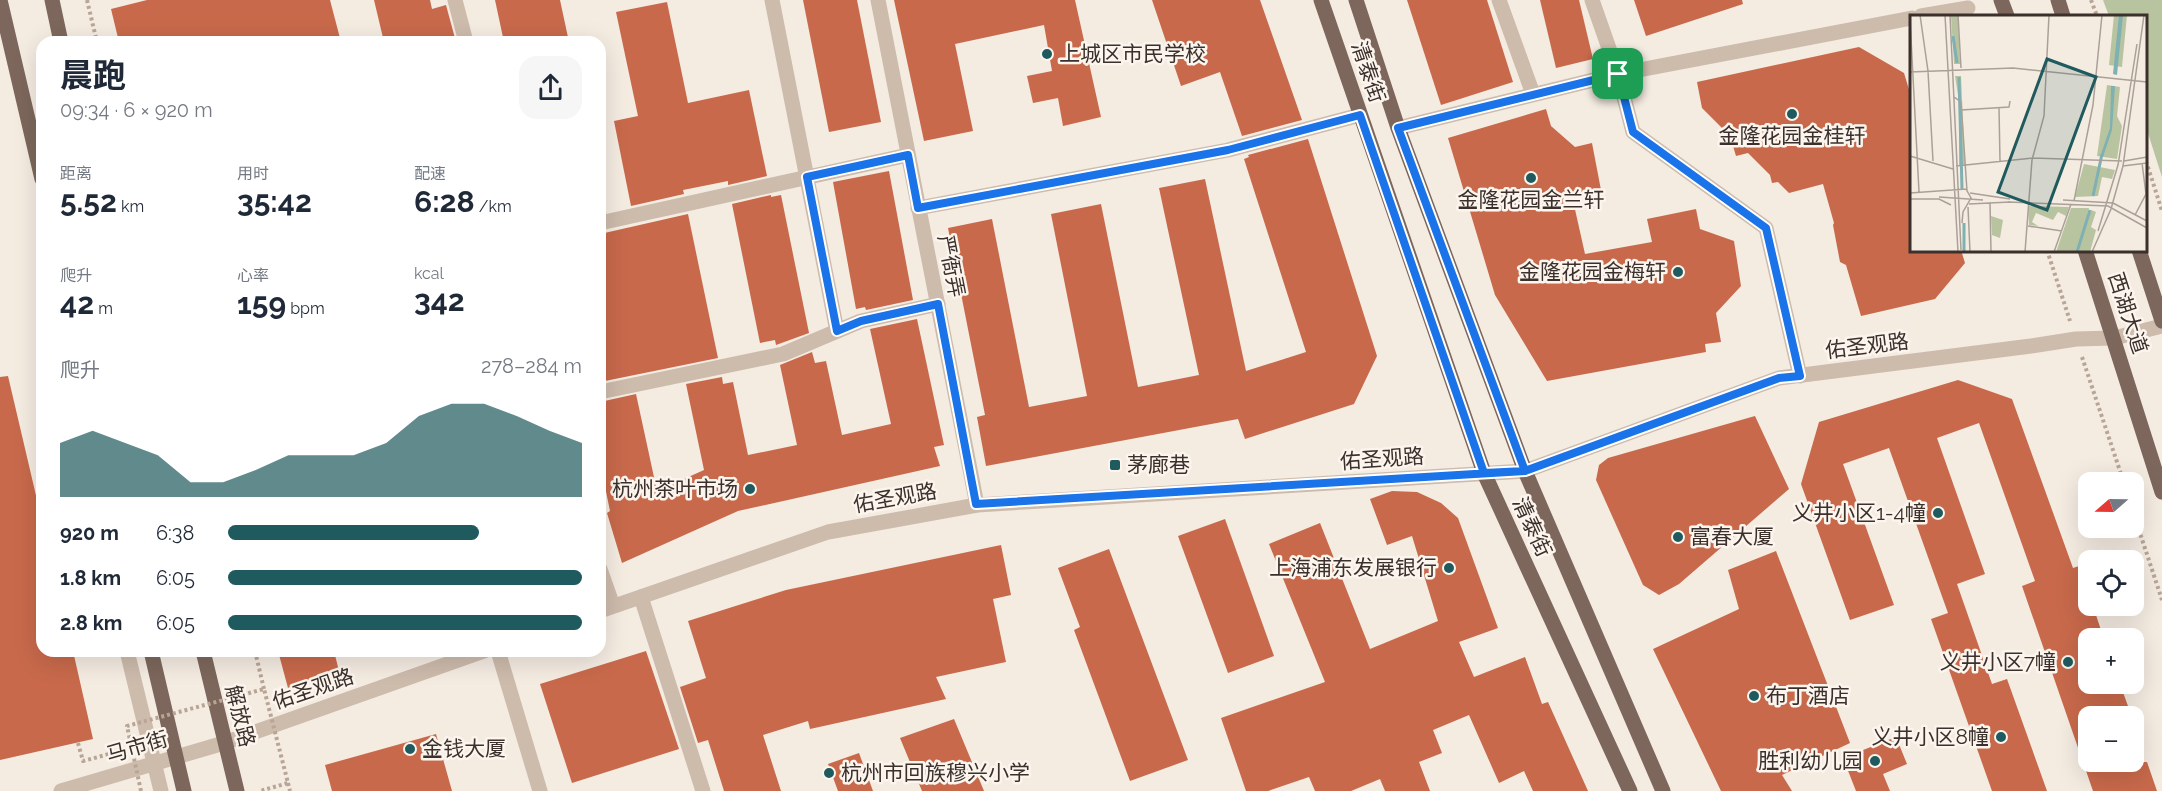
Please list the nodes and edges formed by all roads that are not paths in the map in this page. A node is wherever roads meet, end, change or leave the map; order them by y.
1 (0, 0) edge
2 (52, 0) edge
3 (455, 0) edge
4 (772, 0) edge
5 (878, 0) edge
6 (1321, 0) edge
7 (1356, 0) edge
8 (1498, 0) edge
9 (1592, 0) edge
10 (2001, 0) edge
11 (2058, 0) edge
12 (1968, 8) dead end
13 (1927, 15) edge
14 (2007, 15) edge
15 (2063, 15) edge
16 (1910, 18) edge
17 (60, 36) edge
18 (464, 36) edge
19 (1618, 74) junction
20 (1533, 94) junction
21 (1360, 115) junction
22 (1398, 128) junction
23 (36, 153) edge
24 (908, 155) junction
25 (807, 177) junction
26 (918, 208) junction
27 (606, 223) edge
28 (2086, 252) edge
29 (2140, 252) edge
30 (938, 304) junction
31 (2162, 321) edge
32 (2162, 326) edge
33 (837, 331) junction
34 (2114, 339) junction
35 (1800, 376) junction
36 (606, 391) edge
37 (1525, 471) junction
38 (1484, 473) junction
39 (2162, 492) edge
40 (976, 504) junction
41 (641, 597) junction
42 (607, 608) edge
43 (128, 657) edge
44 (152, 657) edge
45 (204, 657) edge
46 (467, 657) edge
47 (500, 657) edge
48 (224, 743) junction
49 (175, 758) junction
50 (154, 764) junction
51 (61, 791) edge
52 (161, 791) edge
53 (184, 791) edge
54 (237, 791) edge
55 (540, 791) edge
56 (703, 791) edge
57 (1630, 791) edge
58 (1663, 791) edge

1 - 23 main road
2 - 17 main road
3 - 18 street
4 - 25 street
5 - 24 street, 严衙弄
6 - 21 main road, 清泰街
7 - 22 main road, 清泰街
8 - 20 street
9 - 19 street
10 - 14 main road
11 - 15 main road
12 - 13 street
16 - 19 street
19 - 20 street
19 - 35 street
20 - 22 street
21 - 26 street
21 - 38 main road, 清泰街
22 - 37 main road, 清泰街
24 - 25 street
24 - 26 street, 严衙弄
25 - 27 street
25 - 33 street
26 - 30 street, 严衙弄
28 - 34 main road, 西湖大道
29 - 31 main road, 西湖大道
30 - 33 street
30 - 40 street, 严衙弄
32 - 34 street, 佑圣观路
33 - 36 street
34 - 35 street, 佑圣观路
34 - 39 main road, 西湖大道
35 - 37 street, 佑圣观路
37 - 38 street, 佑圣观路
37 - 58 main road, 清泰街
38 - 40 street, 佑圣观路
38 - 57 main road, 清泰街
40 - 41 street, 佑圣观路
41 - 42 street, 佑圣观路
41 - 56 street
43 - 50 street
44 - 49 main road
45 - 48 main road, 解放路
46 - 48 street, 佑圣观路
47 - 55 street
48 - 49 street, 马市街
48 - 54 main road, 解放路
49 - 50 street, 马市街
49 - 53 main road
50 - 51 street, 马市街
50 - 52 street

